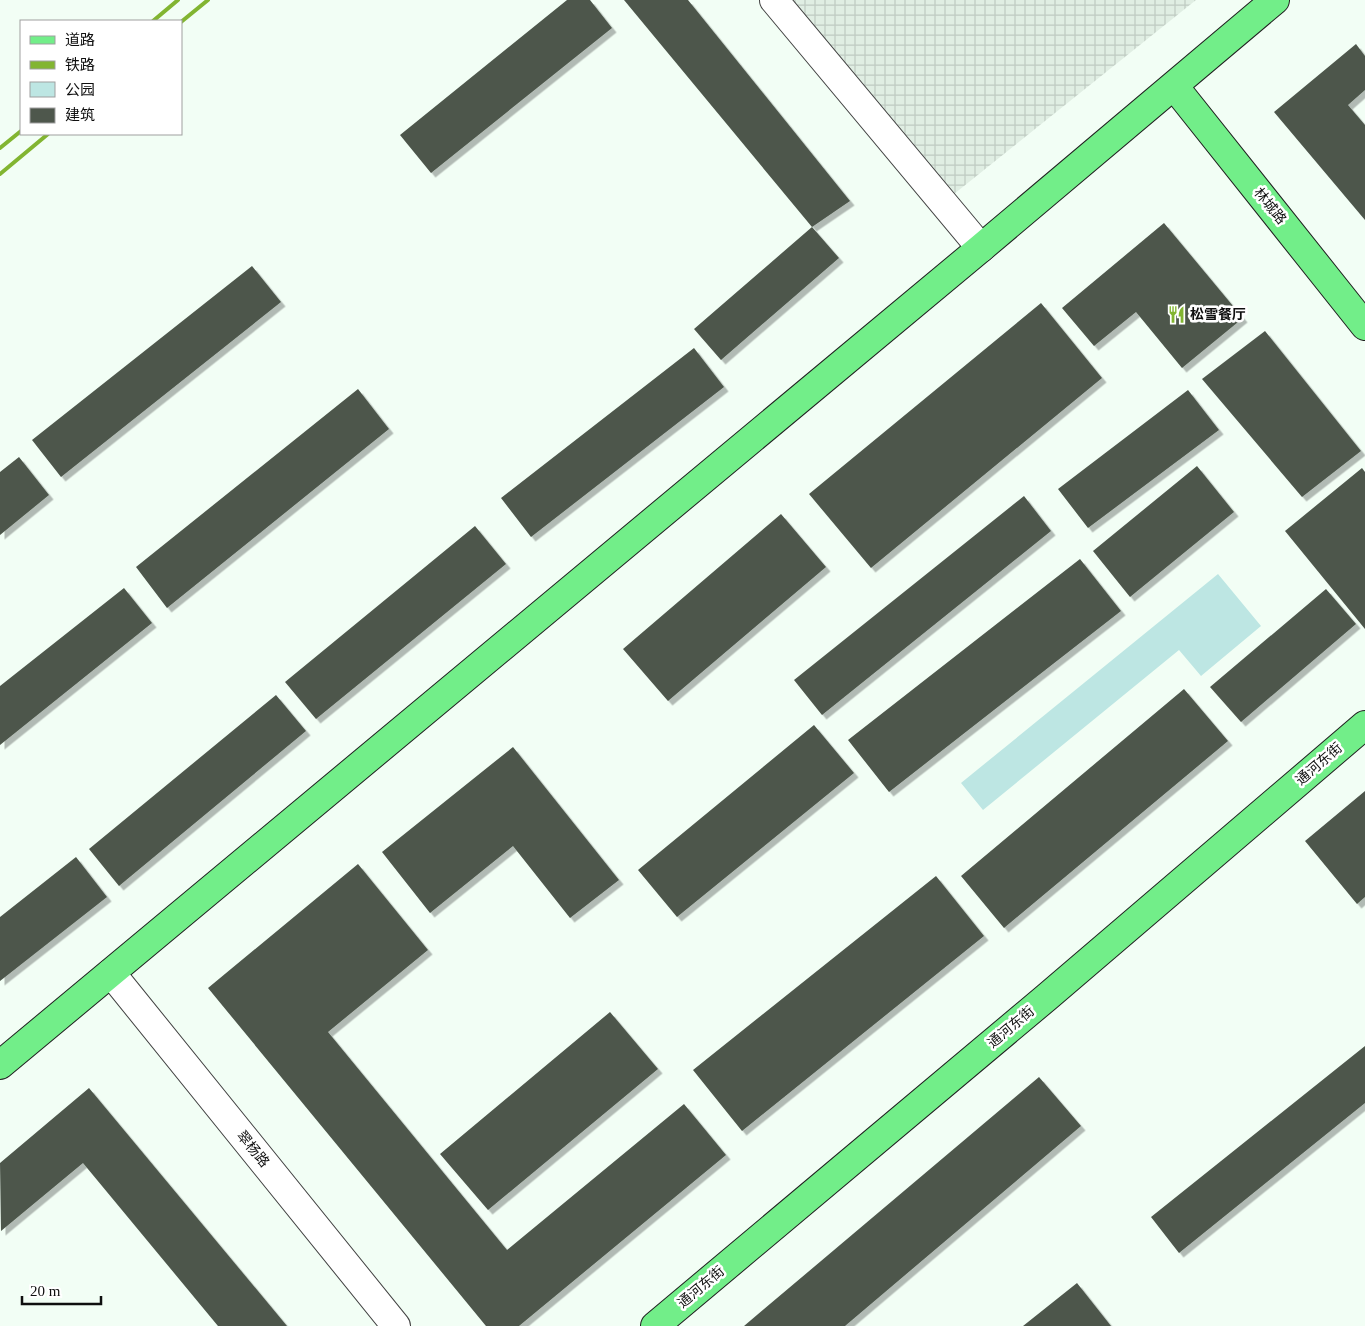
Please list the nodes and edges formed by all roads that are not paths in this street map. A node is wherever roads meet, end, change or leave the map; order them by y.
1 (774, 0) edge
2 (1275, 0) edge
3 (1174, 86) junction
4 (981, 248) junction
5 (1365, 326) edge
6 (1365, 725) edge
7 (111, 973) junction
8 (0, 1065) edge
9 (396, 1326) edge
10 (655, 1326) edge

1 - 4 street
2 - 3 main road
3 - 4 main road
3 - 5 main road, 林城路
4 - 7 main road
6 - 10 main road, 通河东街
7 - 8 main road
7 - 9 street, 翠杨路

